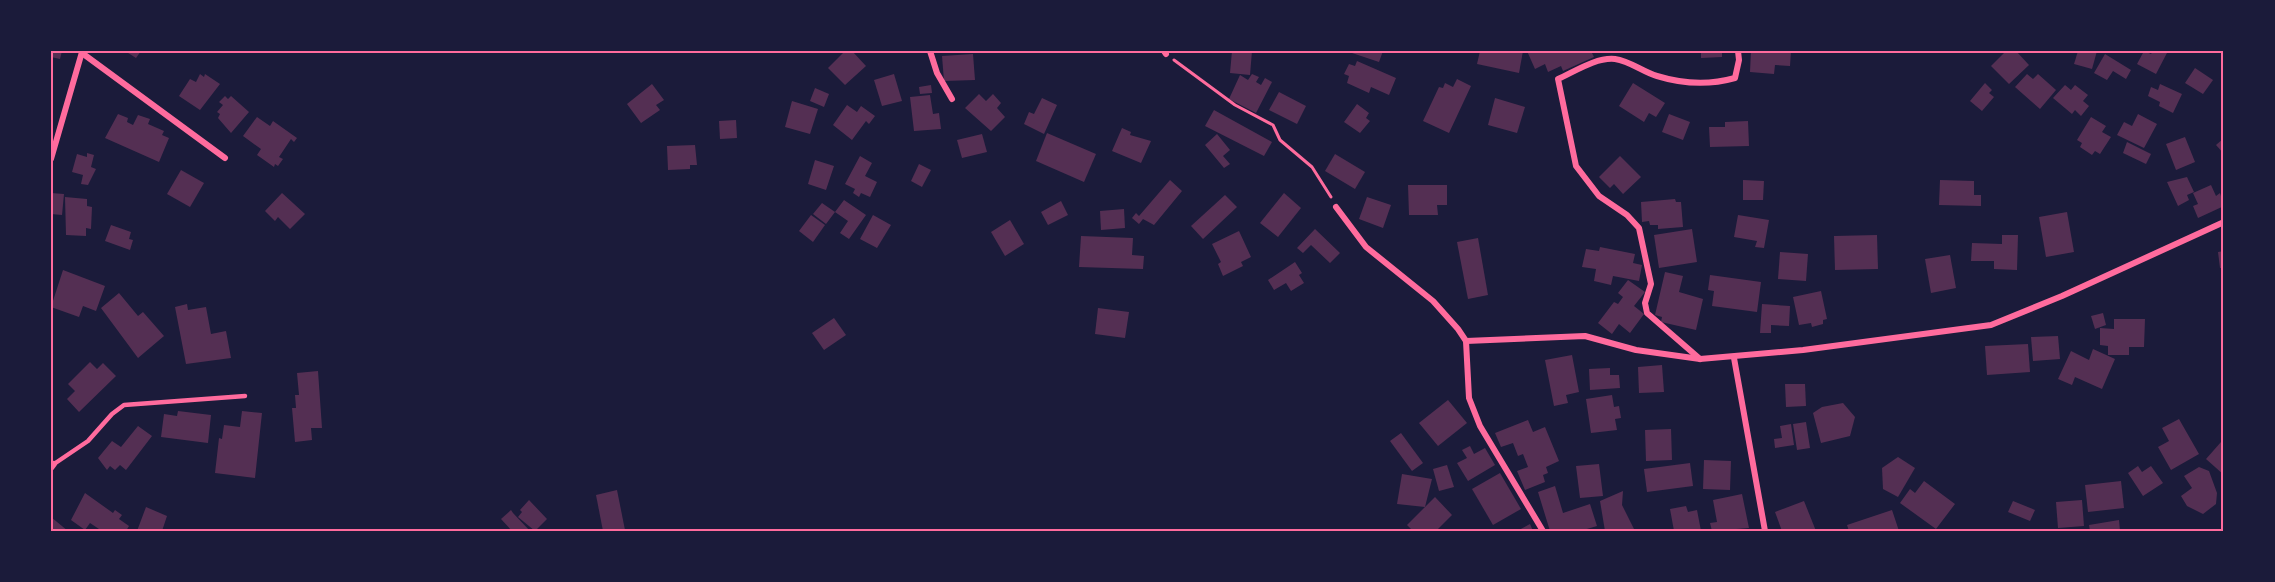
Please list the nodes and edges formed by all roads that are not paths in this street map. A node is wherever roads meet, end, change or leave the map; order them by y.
1 (930, 51) edge
2 (1616, 51) edge
3 (1738, 51) edge
4 (82, 52) edge
5 (1614, 59) junction
6 (952, 99) dead end
7 (225, 158) dead end
8 (51, 159) edge
9 (1336, 207) road end
10 (2224, 222) edge
11 (1466, 341) junction
12 (1734, 358) junction
13 (1700, 359) junction
14 (245, 396) dead end
15 (52, 466) edge
16 (1543, 531) edge
17 (1765, 531) edge

1 - 6 street
2 - 5 street
3 - 5 street
4 - 7 street
4 - 8 street
5 - 13 street
9 - 11 street
10 - 12 street
11 - 13 street
11 - 16 street
12 - 13 street
12 - 17 street
14 - 15 lane

